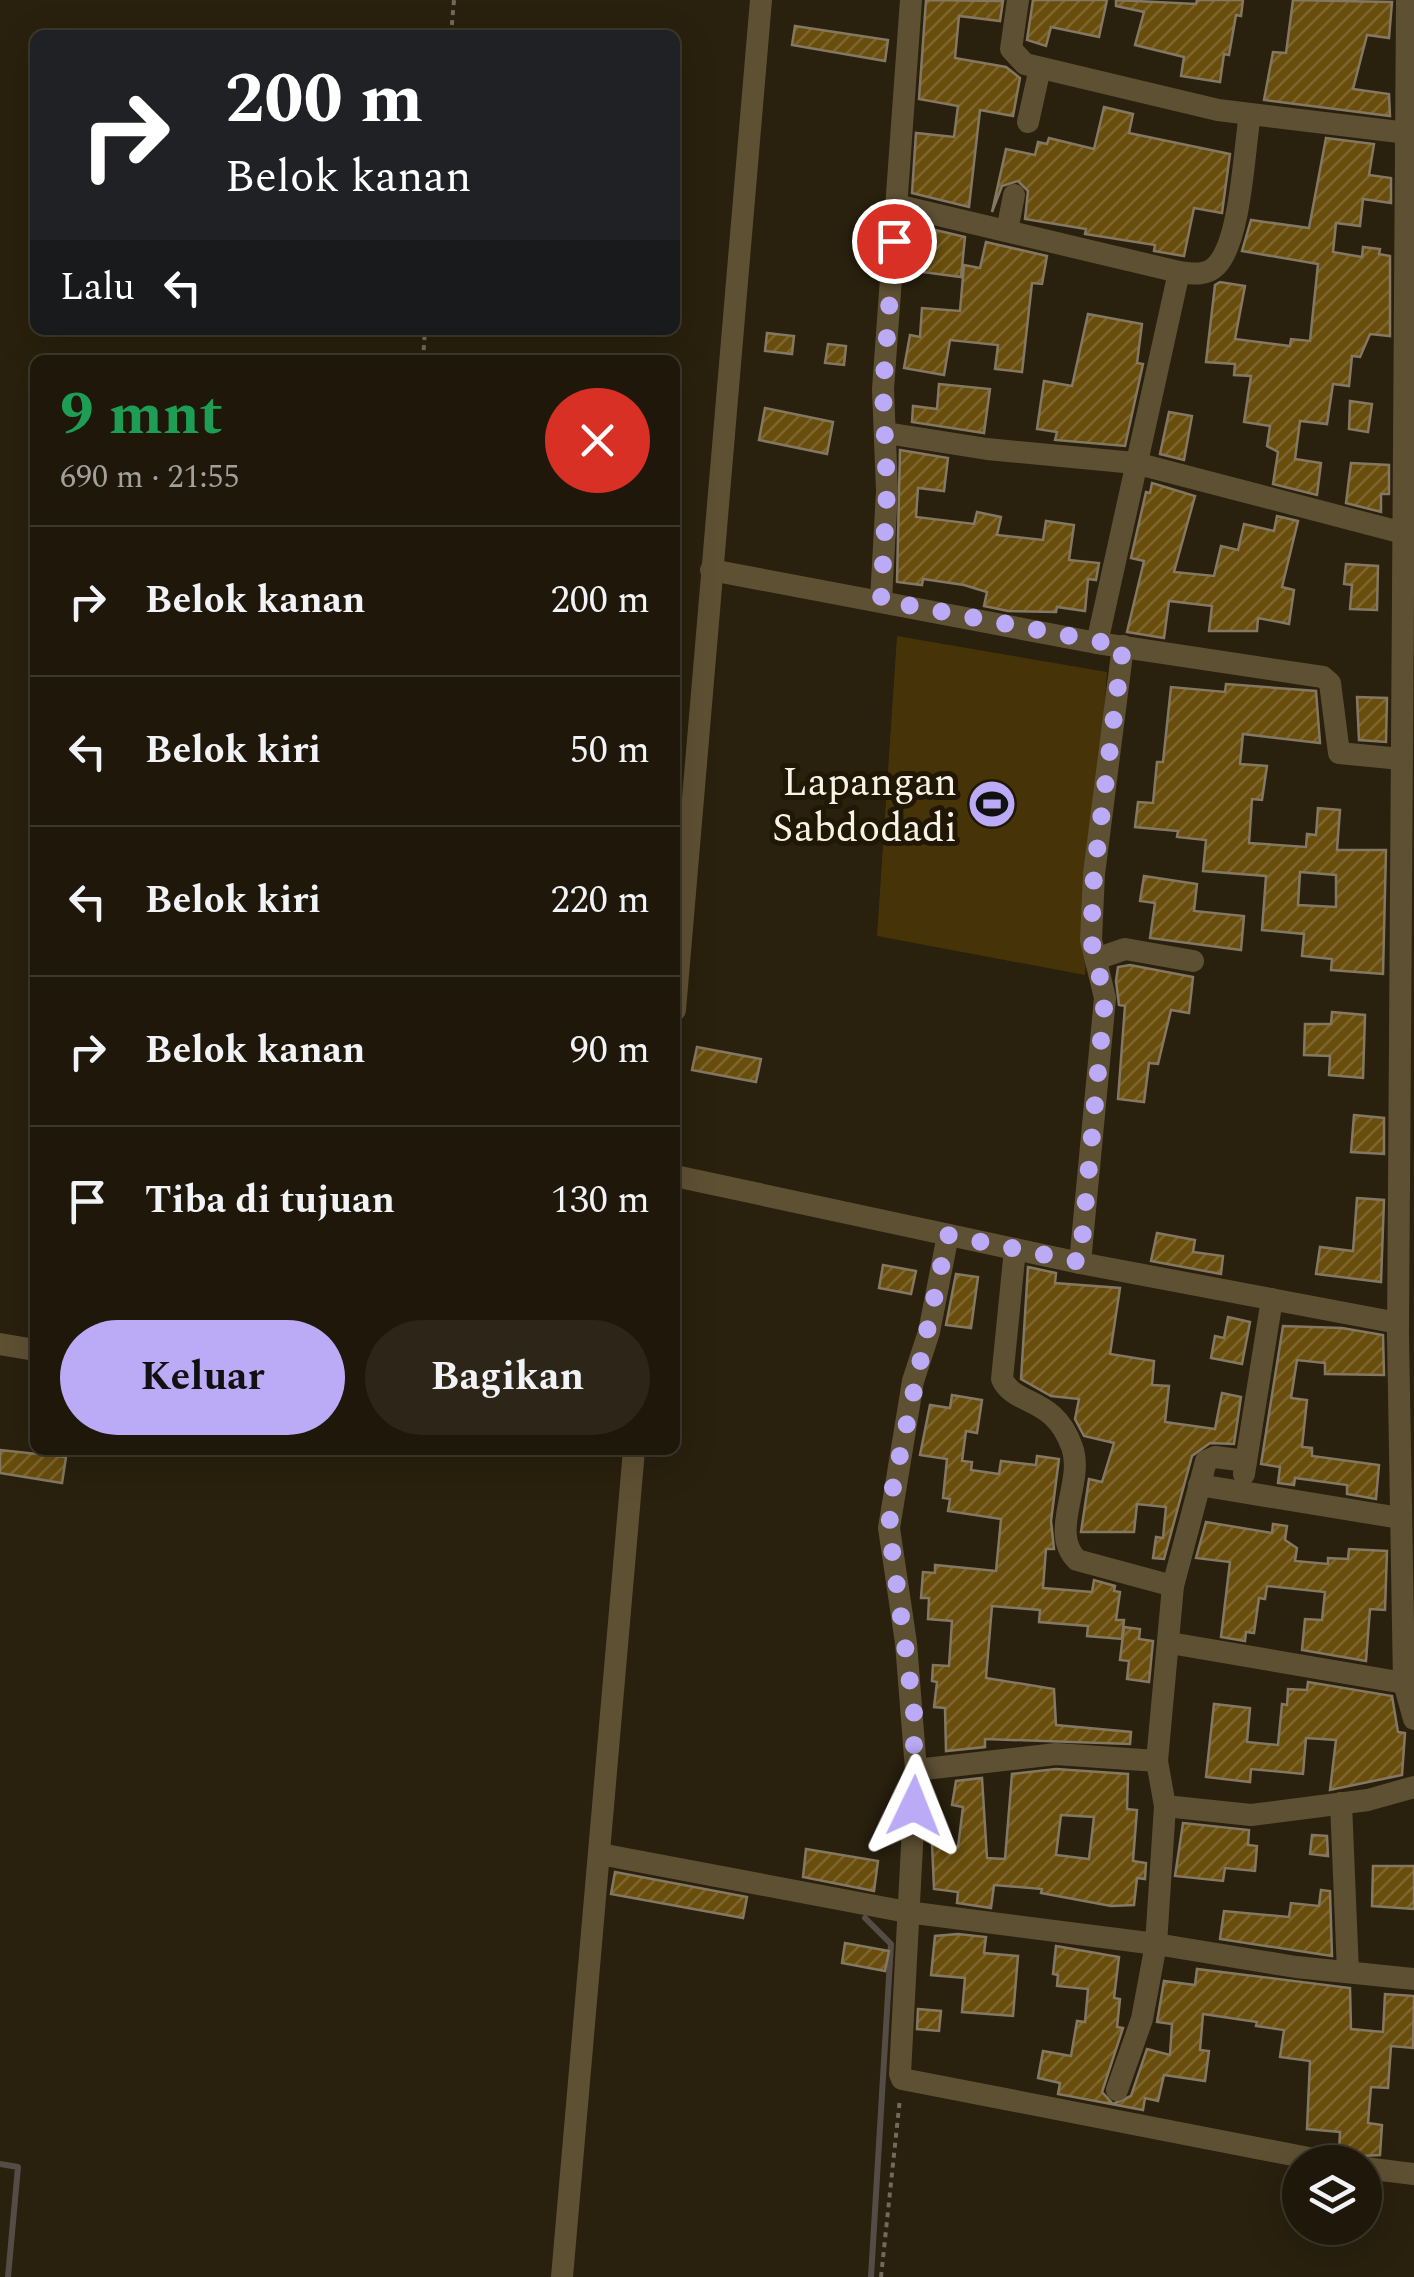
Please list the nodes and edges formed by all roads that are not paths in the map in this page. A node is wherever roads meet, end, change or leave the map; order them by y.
1 (761, 0) edge
2 (911, 0) edge
3 (1018, 0) edge
4 (1408, 0) edge
5 (1040, 68) junction
6 (1250, 114) junction
7 (1028, 122) dead end
8 (1407, 133) junction
9 (1014, 194) dead end
10 (896, 205) junction
11 (1007, 231) junction
12 (1180, 272) junction
13 (886, 433) junction
14 (1135, 463) junction
15 (1407, 534) edge
16 (711, 570) junction
17 (881, 600) junction
18 (1097, 643) junction
19 (1123, 646) junction
20 (1401, 759) junction
21 (1407, 858) edge
22 (680, 949) edge
23 (1096, 959) junction
24 (1193, 961) dead end
25 (1406, 1048) edge
26 (1407, 1169) edge
27 (680, 1177) edge
28 (948, 1235) junction
29 (1015, 1249) junction
30 (1080, 1262) junction
31 (1272, 1300) junction
32 (1403, 1332) edge
33 (0, 1344) edge
34 (30, 1349) edge
35 (634, 1455) edge
36 (1246, 1461) junction
37 (1199, 1485) junction
38 (1241, 1492) junction
39 (1400, 1518) junction
40 (1173, 1586) junction
41 (1170, 1643) junction
42 (1404, 1683) junction
43 (1414, 1714) edge
44 (1158, 1761) junction
45 (916, 1770) junction
46 (1414, 1787) edge
47 (1341, 1804) junction
48 (1165, 1806) junction
49 (600, 1854) junction
50 (907, 1912) junction
51 (1156, 1944) junction
52 (1348, 1972) junction
53 (1414, 1979) edge
54 (1117, 2090) dead end
55 (1282, 2153) edge
56 (1382, 2170) edge
57 (1414, 2174) edge
58 (562, 2277) edge

1 - 16 street
2 - 10 street
3 - 5 street
4 - 8 street
5 - 6 street
5 - 7 street
6 - 8 street
6 - 12 street
8 - 15 street
9 - 11 street
10 - 11 street
10 - 13 street
11 - 12 street
12 - 14 street
13 - 14 street
13 - 17 street
14 - 15 street
14 - 18 street
15 - 20 street
16 - 17 street
16 - 22 street
17 - 18 street
18 - 19 street
19 - 20 street
19 - 23 street
20 - 21 street
21 - 25 street
23 - 24 street
23 - 30 street
25 - 26 street
26 - 32 street
27 - 28 street
28 - 29 street
28 - 45 street
29 - 30 street
29 - 40 street
30 - 31 street
31 - 32 street
31 - 36 street
32 - 39 street
33 - 34 street
35 - 49 street
36 - 37 street
36 - 38 street
37 - 38 street
37 - 40 street
38 - 39 street
39 - 42 street
40 - 41 street
41 - 42 street
41 - 44 street
42 - 43 street
44 - 45 street
44 - 48 street
45 - 50 street
46 - 47 street
47 - 48 street
47 - 52 street
48 - 51 street
49 - 50 street
49 - 58 street
50 - 51 street
50 - 55 street
51 - 52 street
51 - 54 street
52 - 53 street
56 - 57 street

